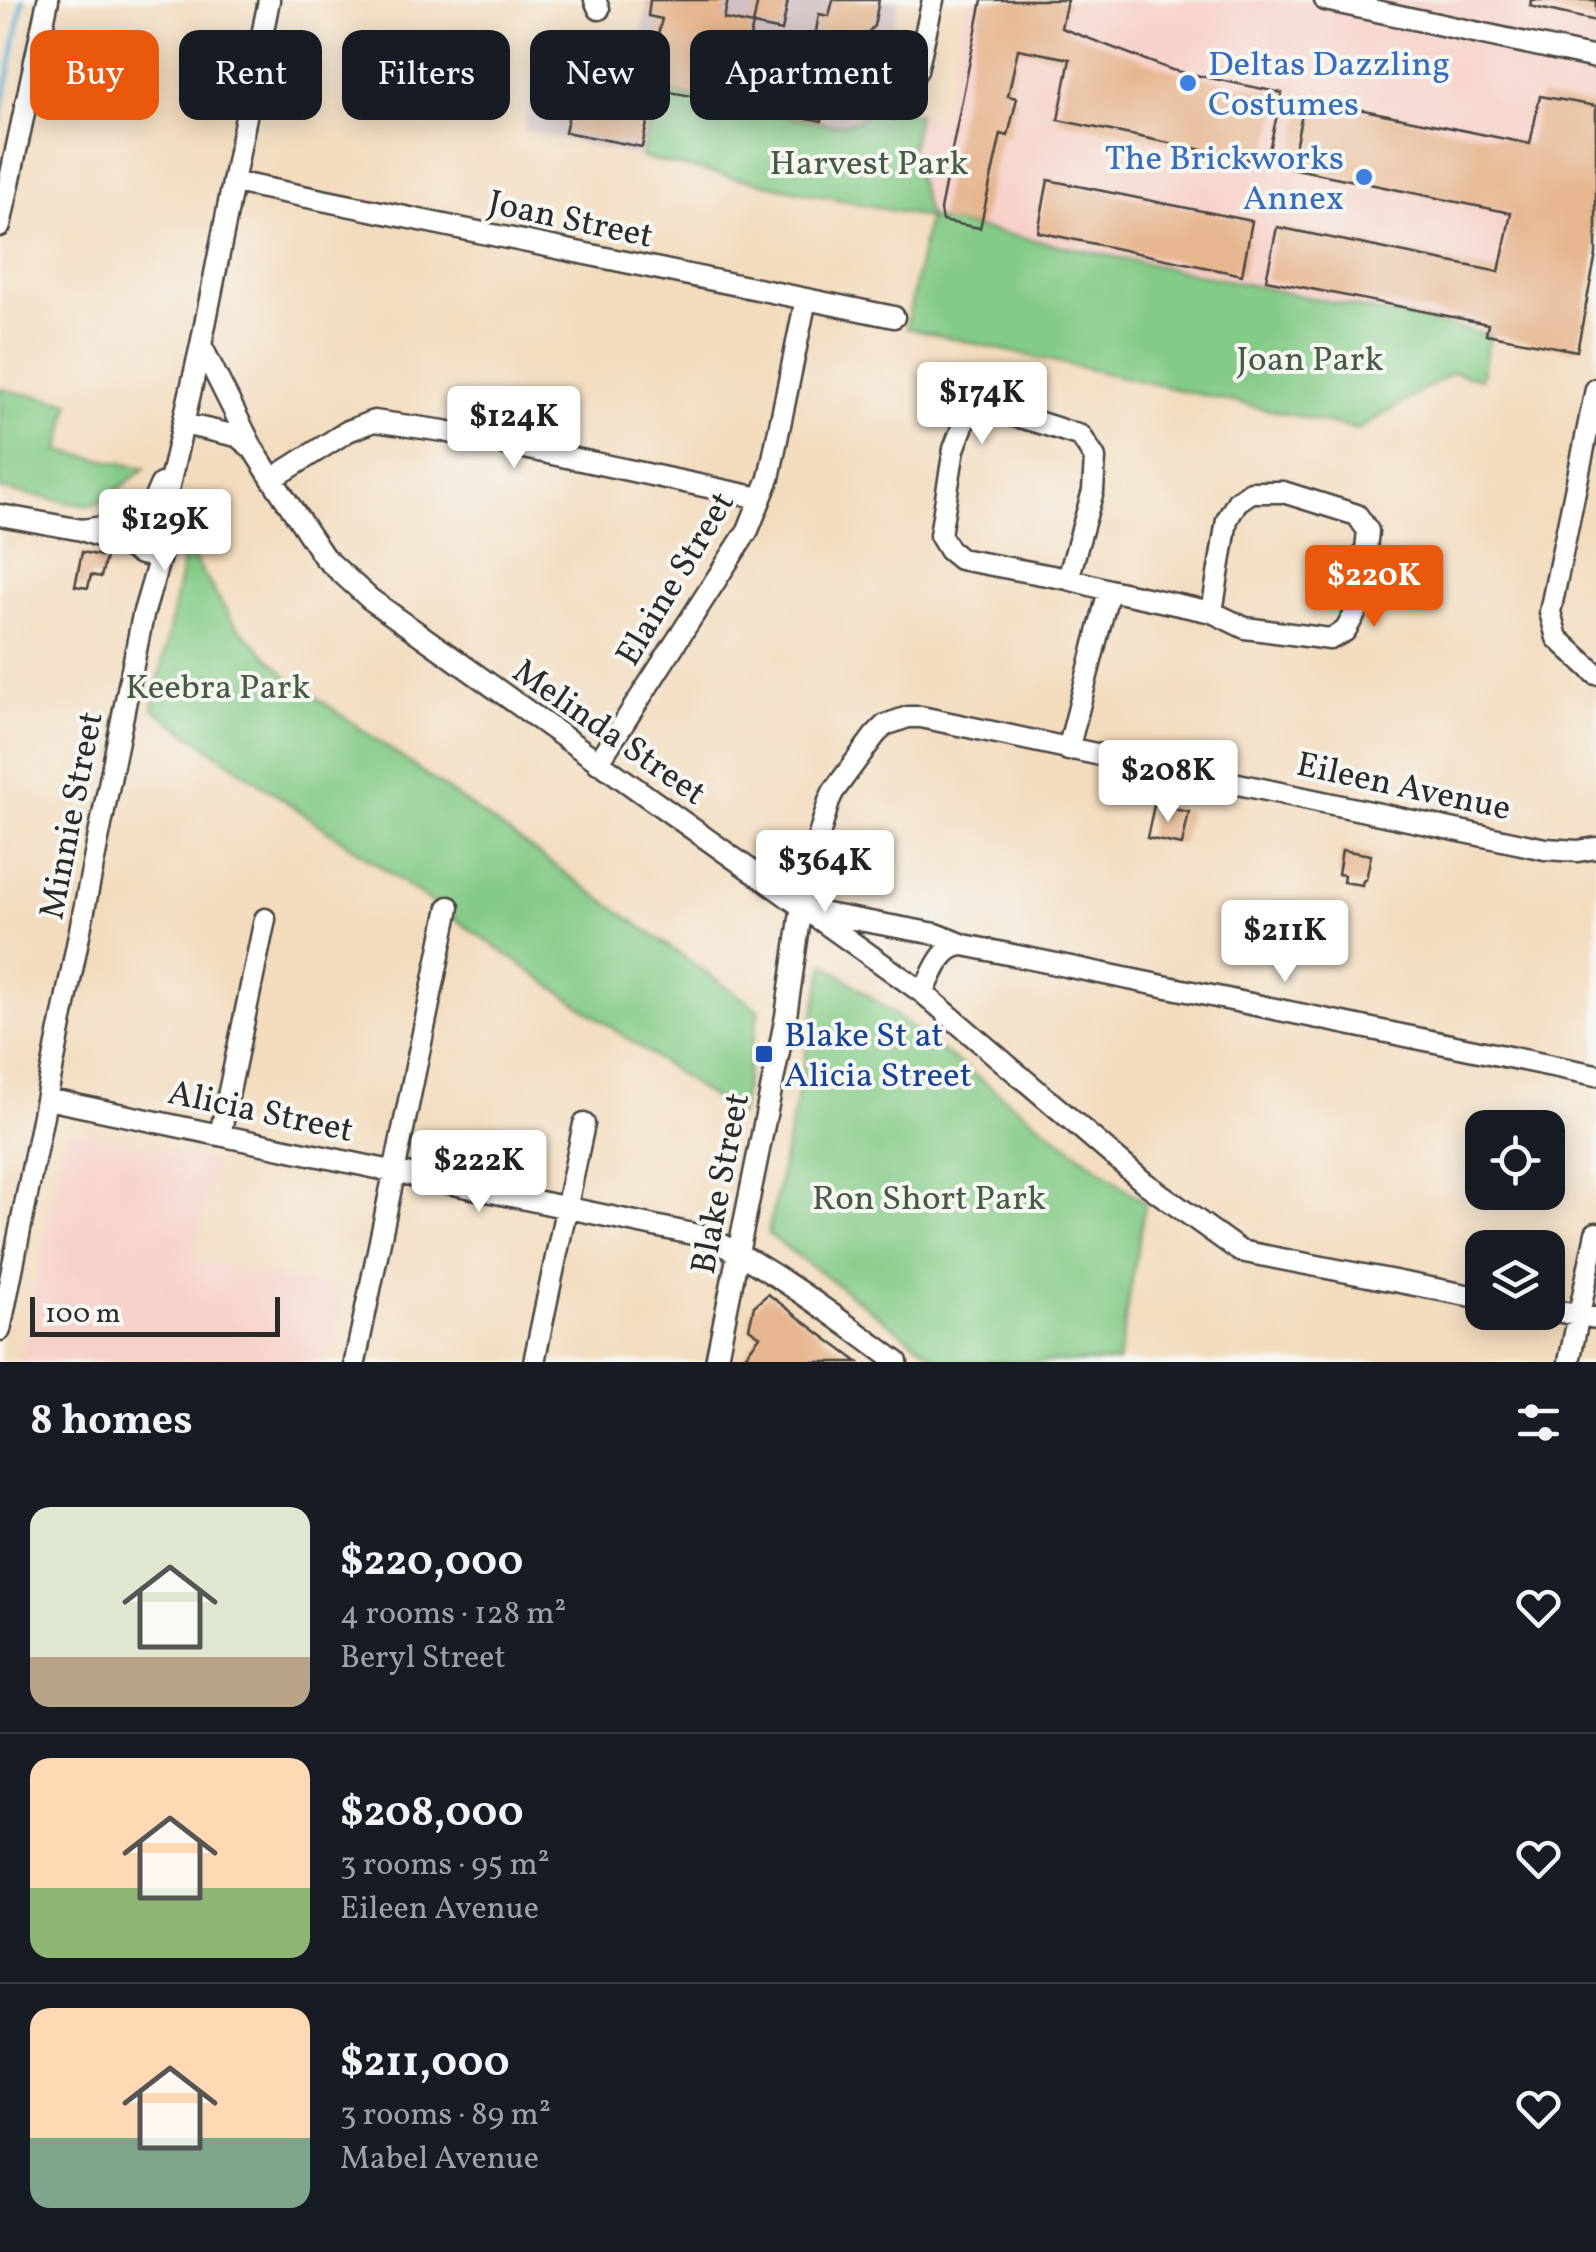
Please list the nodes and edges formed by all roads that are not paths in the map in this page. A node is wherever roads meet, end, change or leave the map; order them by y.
1 (48, 0) edge
2 (269, 0) edge
3 (934, 0) edge
4 (1325, 0) edge
5 (927, 30) edge
6 (1596, 58) edge
7 (234, 182) junction
8 (0, 226) edge
9 (806, 299) junction
10 (894, 317) dead end
11 (201, 345) junction
12 (1596, 389) edge
13 (183, 424) junction
14 (254, 449) junction
15 (176, 455) junction
16 (272, 479) junction
17 (760, 498) junction
18 (0, 515) edge
19 (140, 521) junction
20 (82, 530) junction
21 (164, 540) junction
22 (134, 550) junction
23 (1068, 579) junction
24 (1109, 590) junction
25 (144, 606) junction
26 (1212, 612) junction
27 (1596, 674) edge
28 (1068, 750) junction
29 (598, 763) junction
30 (828, 805) joint
31 (1596, 848) edge
32 (449, 907) dead end
33 (810, 910) junction
34 (264, 919) dead end
35 (964, 945) junction
36 (923, 993) junction
37 (1596, 1075) edge
38 (48, 1099) junction
39 (584, 1124) dead end
40 (220, 1135) junction
41 (394, 1171) junction
42 (566, 1207) junction
43 (1596, 1233) edge
44 (739, 1252) junction
45 (1465, 1295) edge
46 (1587, 1317) edge
47 (0, 1330) edge
48 (355, 1362) edge
49 (534, 1362) edge
50 (716, 1362) edge
51 (898, 1362) edge
52 (1569, 1362) edge

1 - 8 street
2 - 7 street, Minnie Street
3 - 5 street
4 - 6 street
7 - 9 street, Joan Street
7 - 11 street, Minnie Street
9 - 10 street, Joan Street
9 - 17 street, Elaine Street
11 - 13 street, Minnie Street
11 - 14 street, Melinda Street
12 - 27 street
13 - 14 street
13 - 15 street, Minnie Street
14 - 16 street, Melinda Street
15 - 19 street, Minnie Street
15 - 21 street, Minnie Street
16 - 17 street
16 - 29 street, Melinda Street
17 - 29 street, Elaine Street
18 - 20 street
19 - 20 street
19 - 21 street
19 - 22 street
20 - 22 street
21 - 22 street
21 - 25 street, Minnie Street
22 - 25 street, Minnie Street
23 - 23 street
23 - 24 street
24 - 26 street
24 - 28 street
25 - 38 street, Minnie Street
26 - 26 street
28 - 30 street, Eileen Avenue
28 - 31 street, Eileen Avenue
29 - 33 street, Melinda Street
30 - 33 street, Blake Street
32 - 41 street
33 - 35 street
33 - 36 street, Melinda Street
33 - 44 street, Blake Street
34 - 40 street
35 - 36 street
35 - 37 street
36 - 45 street, Melinda Street
38 - 40 street, Alicia Street
38 - 47 street, Minnie Street
39 - 42 street
40 - 41 street, Alicia Street
41 - 42 street, Alicia Street
41 - 48 street
42 - 44 street, Alicia Street
42 - 49 street
43 - 46 street
44 - 50 street, Blake Street
44 - 51 street, Alicia Street
46 - 52 street

